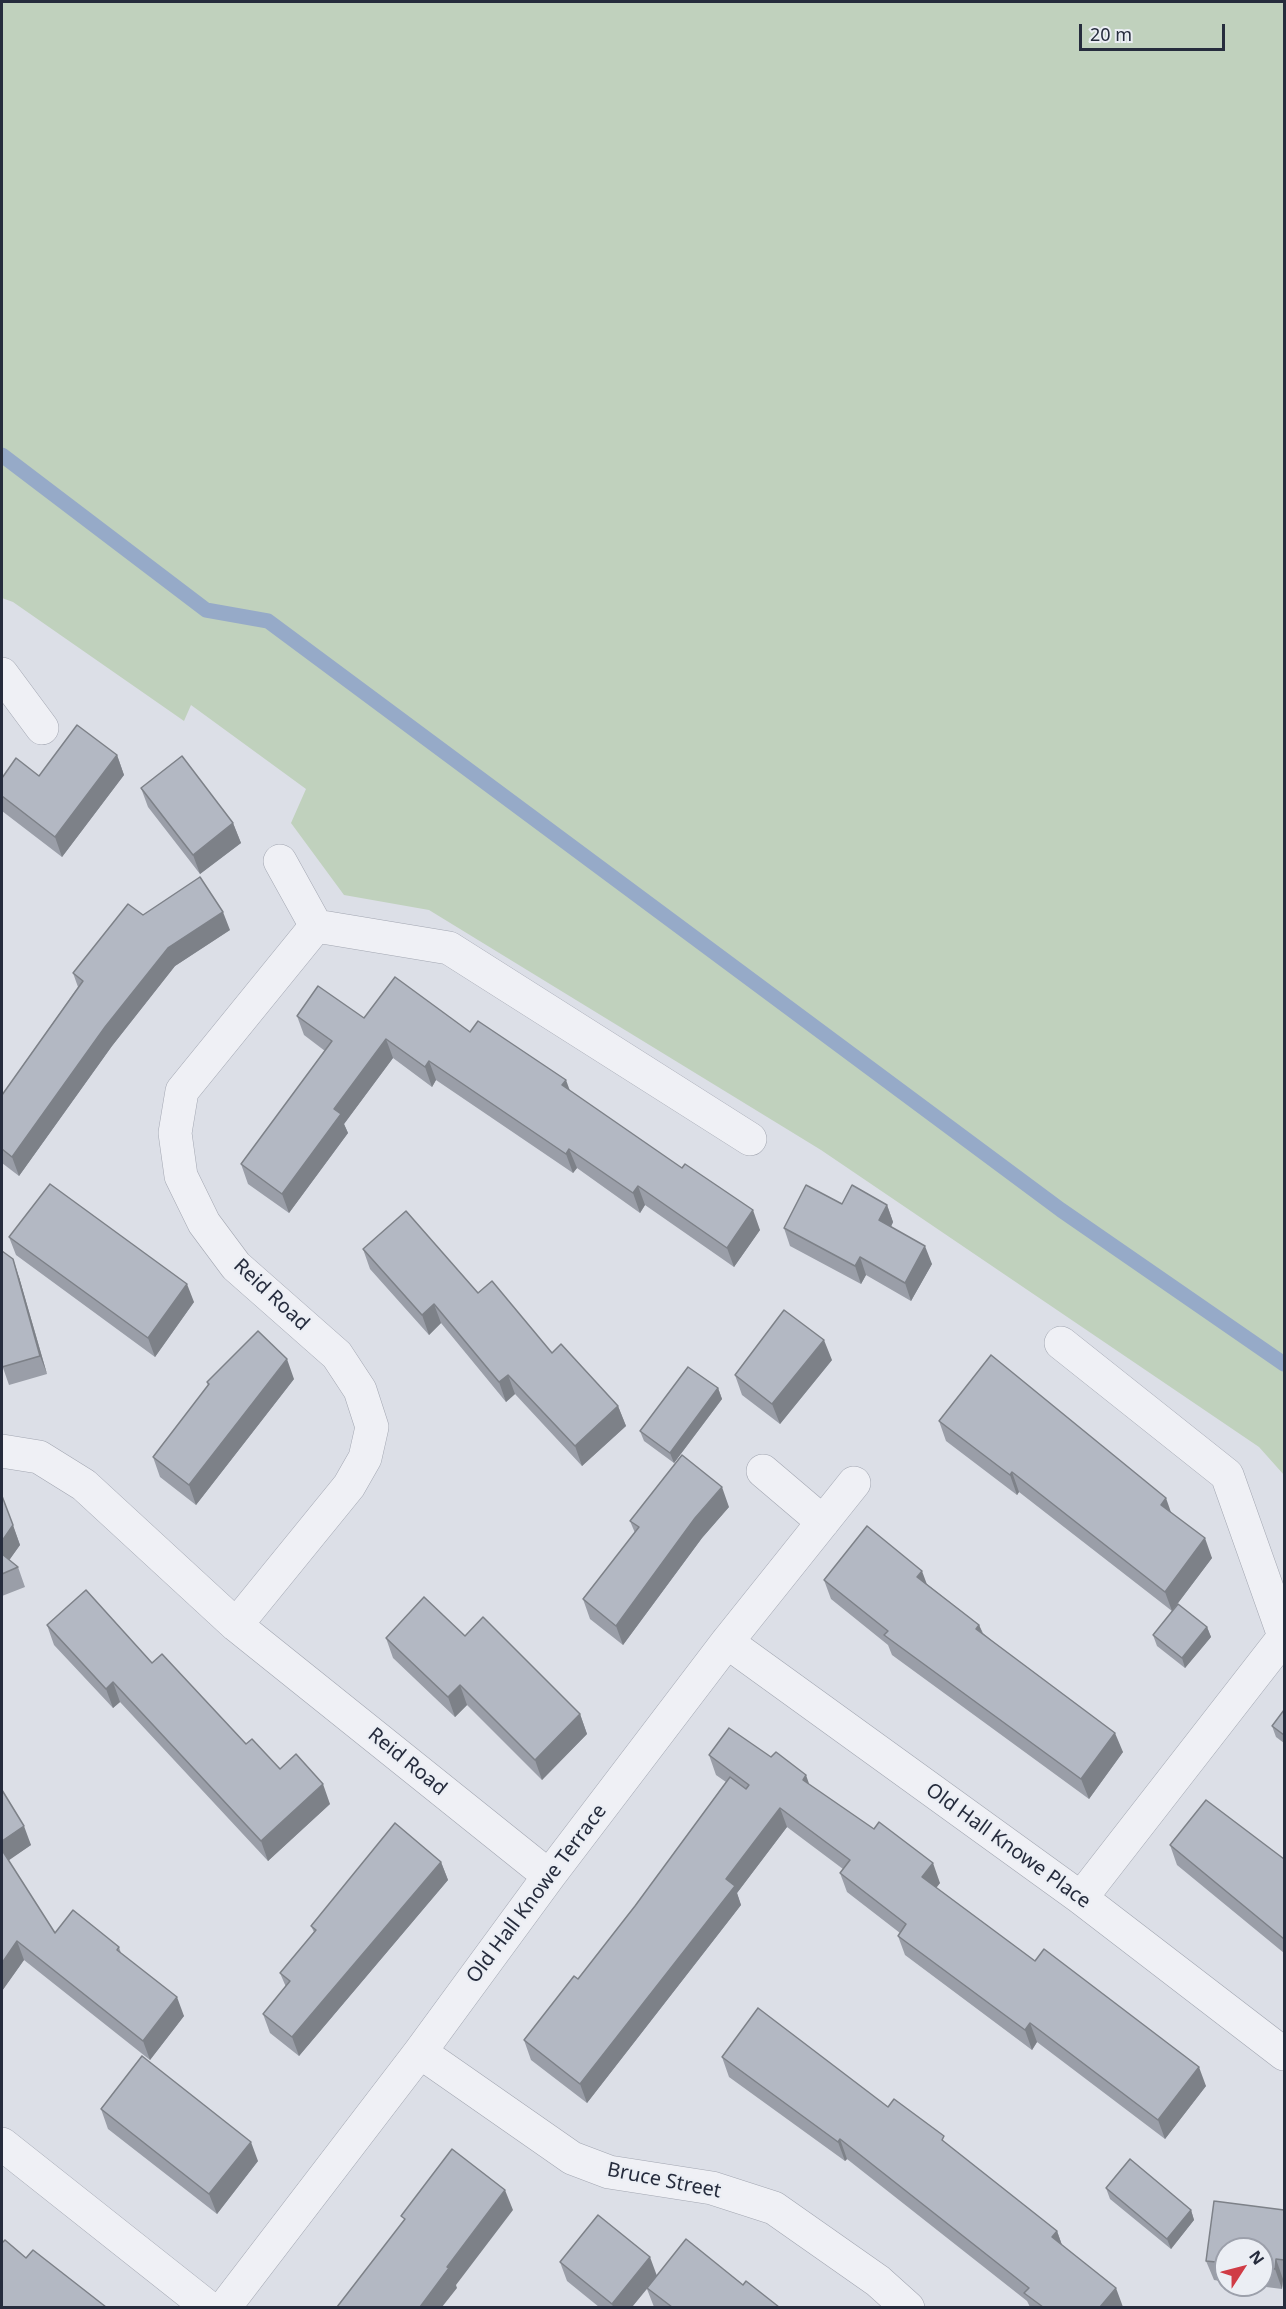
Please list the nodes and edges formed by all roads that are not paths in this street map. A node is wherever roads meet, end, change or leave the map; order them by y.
1 (2, 674) edge
2 (42, 728) dead end
3 (280, 861) dead end
4 (316, 926) junction
5 (750, 1139) dead end
6 (1060, 1343) dead end
7 (2, 1450) edge
8 (763, 1471) dead end
9 (854, 1483) dead end
10 (822, 1522) junction
11 (236, 1625) junction
12 (1284, 1636) edge
13 (727, 1642) junction
14 (549, 1876) junction
15 (1081, 1898) junction
16 (420, 2052) junction
17 (1284, 2054) edge
18 (2, 2144) edge
19 (209, 2307) edge
20 (224, 2307) edge
21 (908, 2307) edge

1 - 2 street
3 - 4 street
4 - 5 street
4 - 11 street, Reid Road
6 - 12 street
7 - 11 street, Reid Road
8 - 10 street
9 - 10 street, Old Hall Knowe Terrace
10 - 13 street, Old Hall Knowe Terrace
11 - 14 street, Reid Road
12 - 15 street
13 - 14 street, Old Hall Knowe Terrace
13 - 15 street, Old Hall Knowe Place
14 - 16 street, Old Hall Knowe Terrace
15 - 17 street, Old Hall Knowe Place
16 - 20 street, Old Hall Knowe Terrace
16 - 21 street, Bruce Street
18 - 19 street

